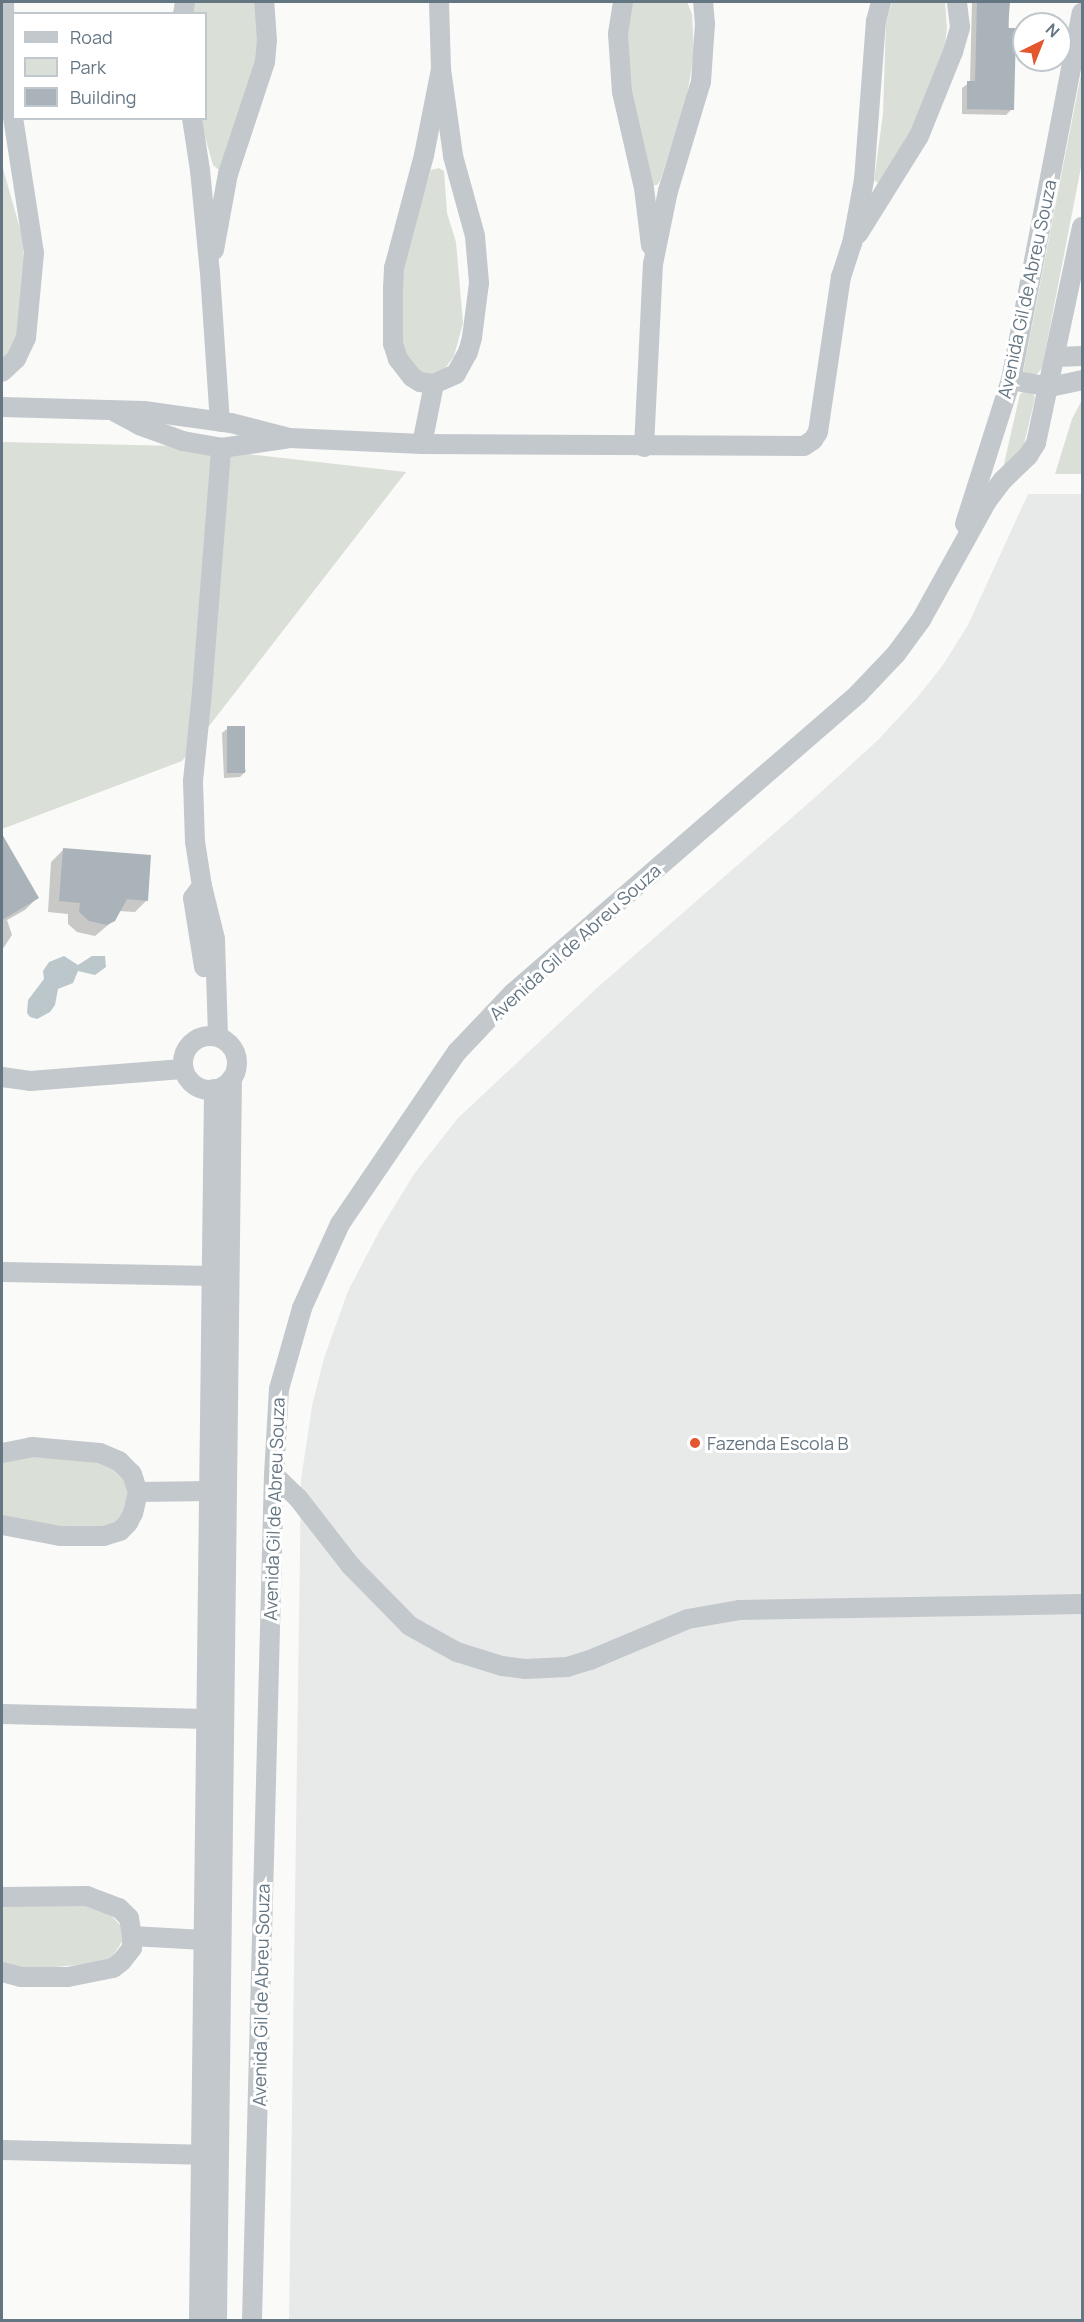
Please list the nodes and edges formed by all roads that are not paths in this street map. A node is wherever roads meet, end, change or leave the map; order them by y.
1 (4, 2) edge
2 (264, 2) edge
3 (439, 2) edge
4 (623, 2) edge
5 (703, 2) edge
6 (881, 2) edge
7 (957, 2) edge
8 (1083, 13) edge
9 (441, 69) junction
10 (3, 70) edge
11 (192, 120) edge
12 (9, 142) edge
13 (424, 155) junction
14 (453, 156) junction
15 (200, 170) junction
16 (228, 174) junction
17 (864, 180) junction
18 (644, 188) junction
19 (887, 189) junction
20 (668, 191) junction
21 (1083, 227) edge
22 (852, 244) junction
23 (653, 264) junction
24 (210, 273) junction
25 (1083, 356) edge
26 (1056, 357) junction
27 (2, 372) edge
28 (1011, 380) junction
29 (1083, 380) edge
30 (434, 384) junction
31 (1055, 386) junction
32 (1083, 388) edge
33 (2, 407) edge
34 (112, 411) junction
35 (220, 422) junction
36 (290, 438) junction
37 (422, 444) junction
38 (644, 447) junction
39 (220, 448) junction
40 (953, 560) junction
41 (211, 1036) junction
42 (183, 1069) junction
43 (2, 1077) edge
44 (232, 1078) junction
45 (214, 1089) junction
46 (2, 1272) edge
47 (213, 1276) junction
48 (2, 1453) edge
49 (274, 1475) junction
50 (210, 1491) junction
51 (138, 1492) junction
52 (2, 1525) edge
53 (1083, 1604) edge
54 (2, 1714) edge
55 (207, 1719) junction
56 (2, 1898) edge
57 (132, 1936) junction
58 (204, 1940) junction
59 (2, 1972) edge
60 (2, 2150) edge
61 (201, 2155) junction
62 (199, 2320) edge
63 (217, 2320) edge
64 (252, 2320) edge

1 - 10 street
2 - 16 street
3 - 9 street
4 - 18 street
5 - 20 street
6 - 17 street
7 - 19 street
8 - 28 street, Avenida Gil de Abreu Souza
9 - 13 street
9 - 14 street
10 - 12 street
11 - 15 street
12 - 27 street
13 - 14 street
13 - 30 street
14 - 30 street
15 - 16 street
15 - 24 street
16 - 24 street
17 - 19 street
17 - 22 street
18 - 20 street
18 - 23 street
19 - 22 street
20 - 23 street
21 - 26 street, Avenida Gil de Abreu Souza
22 - 38 street
23 - 38 street
24 - 35 street
25 - 26 street
26 - 31 street, Avenida Gil de Abreu Souza
28 - 31 street
28 - 40 street, Avenida Gil de Abreu Souza
29 - 31 street
30 - 37 street
31 - 32 street
31 - 40 street, Avenida Gil de Abreu Souza
33 - 34 street
34 - 35 street
34 - 39 street
35 - 36 street
35 - 39 street
36 - 37 street
36 - 39 street
37 - 38 street
39 - 41 street
40 - 49 street, Avenida Gil de Abreu Souza
41 - 42 street
41 - 44 street
42 - 43 street
42 - 45 street
44 - 45 street
44 - 63 street
45 - 47 street
46 - 47 street
47 - 50 street
48 - 51 street
49 - 53 street
49 - 64 street, Avenida Gil de Abreu Souza
50 - 51 street
50 - 55 street
51 - 52 street
54 - 55 street
55 - 58 street
56 - 57 street
57 - 58 street
57 - 59 street
58 - 61 street
60 - 61 street
61 - 62 street

